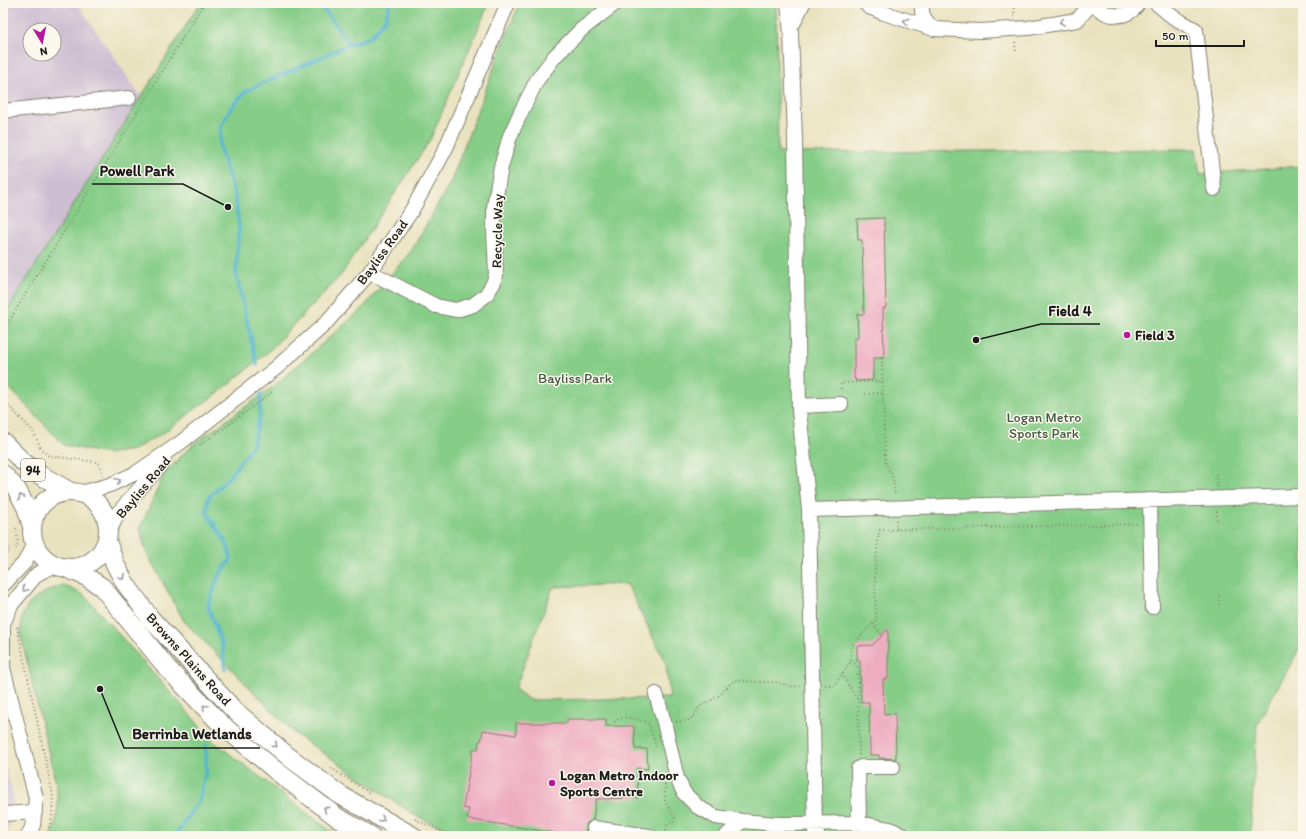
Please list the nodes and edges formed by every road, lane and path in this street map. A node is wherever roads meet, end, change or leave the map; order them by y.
1 (204, 3) edge
2 (508, 3) edge
3 (788, 3) edge
4 (796, 3) edge
5 (803, 3) edge
6 (864, 3) edge
7 (924, 3) edge
8 (1094, 3) edge
9 (1138, 3) edge
10 (1156, 3) edge
11 (617, 4) edge
12 (793, 27) junction
13 (934, 29) junction
14 (128, 98) dead end
15 (3, 111) edge
16 (1214, 189) dead end
17 (370, 272) junction
18 (3, 331) edge
19 (882, 358) dead end
20 (883, 381) junction
21 (841, 389) dead end
22 (272, 392) dead end
23 (883, 393) junction
24 (865, 394) dead end
25 (3, 400) edge
26 (841, 404) dead end
27 (799, 406) junction
28 (3, 442) edge
29 (196, 448) dead end
30 (182, 450) junction
31 (173, 468) dead end
32 (3, 474) edge
33 (1216, 474) dead end
34 (110, 485) junction
35 (1217, 491) dead end
36 (75, 492) junction
37 (1303, 496) edge
38 (896, 499) dead end
39 (1150, 500) junction
40 (809, 510) junction
41 (896, 515) dead end
42 (1150, 523) junction
43 (24, 527) junction
44 (897, 530) junction
45 (108, 536) junction
46 (34, 544) junction
47 (25, 562) junction
48 (59, 566) junction
49 (3, 585) edge
50 (1219, 596) dead end
51 (1219, 606) dead end
52 (1152, 607) dead end
53 (873, 624) junction
54 (16, 625) dead end
55 (882, 635) dead end
56 (851, 659) junction
57 (3, 669) edge
58 (842, 674) junction
59 (820, 685) dead end
60 (806, 686) dead end
61 (656, 694) dead end
62 (858, 700) junction
63 (671, 722) dead end
64 (613, 726) dead end
65 (657, 752) dead end
66 (326, 765) dead end
67 (893, 767) dead end
68 (860, 768) junction
69 (665, 781) dead end
70 (377, 798) dead end
71 (34, 812) junction
72 (3, 814) edge
73 (410, 816) dead end
74 (742, 821) junction
75 (859, 824) junction
76 (594, 828) dead end
77 (815, 831) edge
78 (28, 836) edge
79 (47, 836) edge
80 (371, 836) edge
81 (414, 836) edge
82 (450, 836) edge
83 (649, 836) edge
84 (665, 836) edge
85 (726, 836) edge
86 (904, 836) edge

1 - 18 path
2 - 17 street, Bayliss Road
3 - 12 street
4 - 12 street
5 - 12 street
13 -> 6 street
7 - 13 street
8 - 9 street
8 -> 13 street
10 - 16 street
11 - 17 street, Recycle Way
12 - 27 street
14 - 15 street
17 - 30 street, Bayliss Road
19 - 20 path
20 - 21 path
20 - 23 path
22 - 29 path
23 - 24 path
23 - 38 path
25 - 34 path
26 - 27 street
27 - 40 street
28 - 36 main road, 94
30 - 31 path
34 -> 30 street, Bayliss Road
30 - 45 street, Bayliss Road
43 -> 32 main road, 94
33 - 35 path
34 - 36 street, Bayliss Road
36 - 43 main road, 94
36 - 45 main road, 94
37 - 39 street
39 - 40 street
39 - 42 street
40 - 77 street
41 - 44 path
42 - 44 path
42 - 52 street
43 - 46 main road, 94
43 - 47 path
44 - 53 path
45 - 48 main road
45 -> 81 main road, Browns Plains Road / 94
46 - 47 street
46 - 48 main road
47 - 49 street
48 -> 57 street
80 -> 48 main road, Browns Plains Road
50 - 51 path
53 - 55 path
53 - 56 path
54 - 79 path
56 - 58 path
56 - 62 path
57 - 71 street
58 - 59 path
58 - 62 path
60 - 63 path
61 - 74 street
62 - 68 path
64 - 65 path
66 - 70 path
67 - 68 street
68 - 75 street
69 - 84 path
71 - 72 street
71 - 78 street
73 - 82 path
74 - 77 street
74 - 85 street
75 - 77 street
75 - 86 street
76 - 83 street

